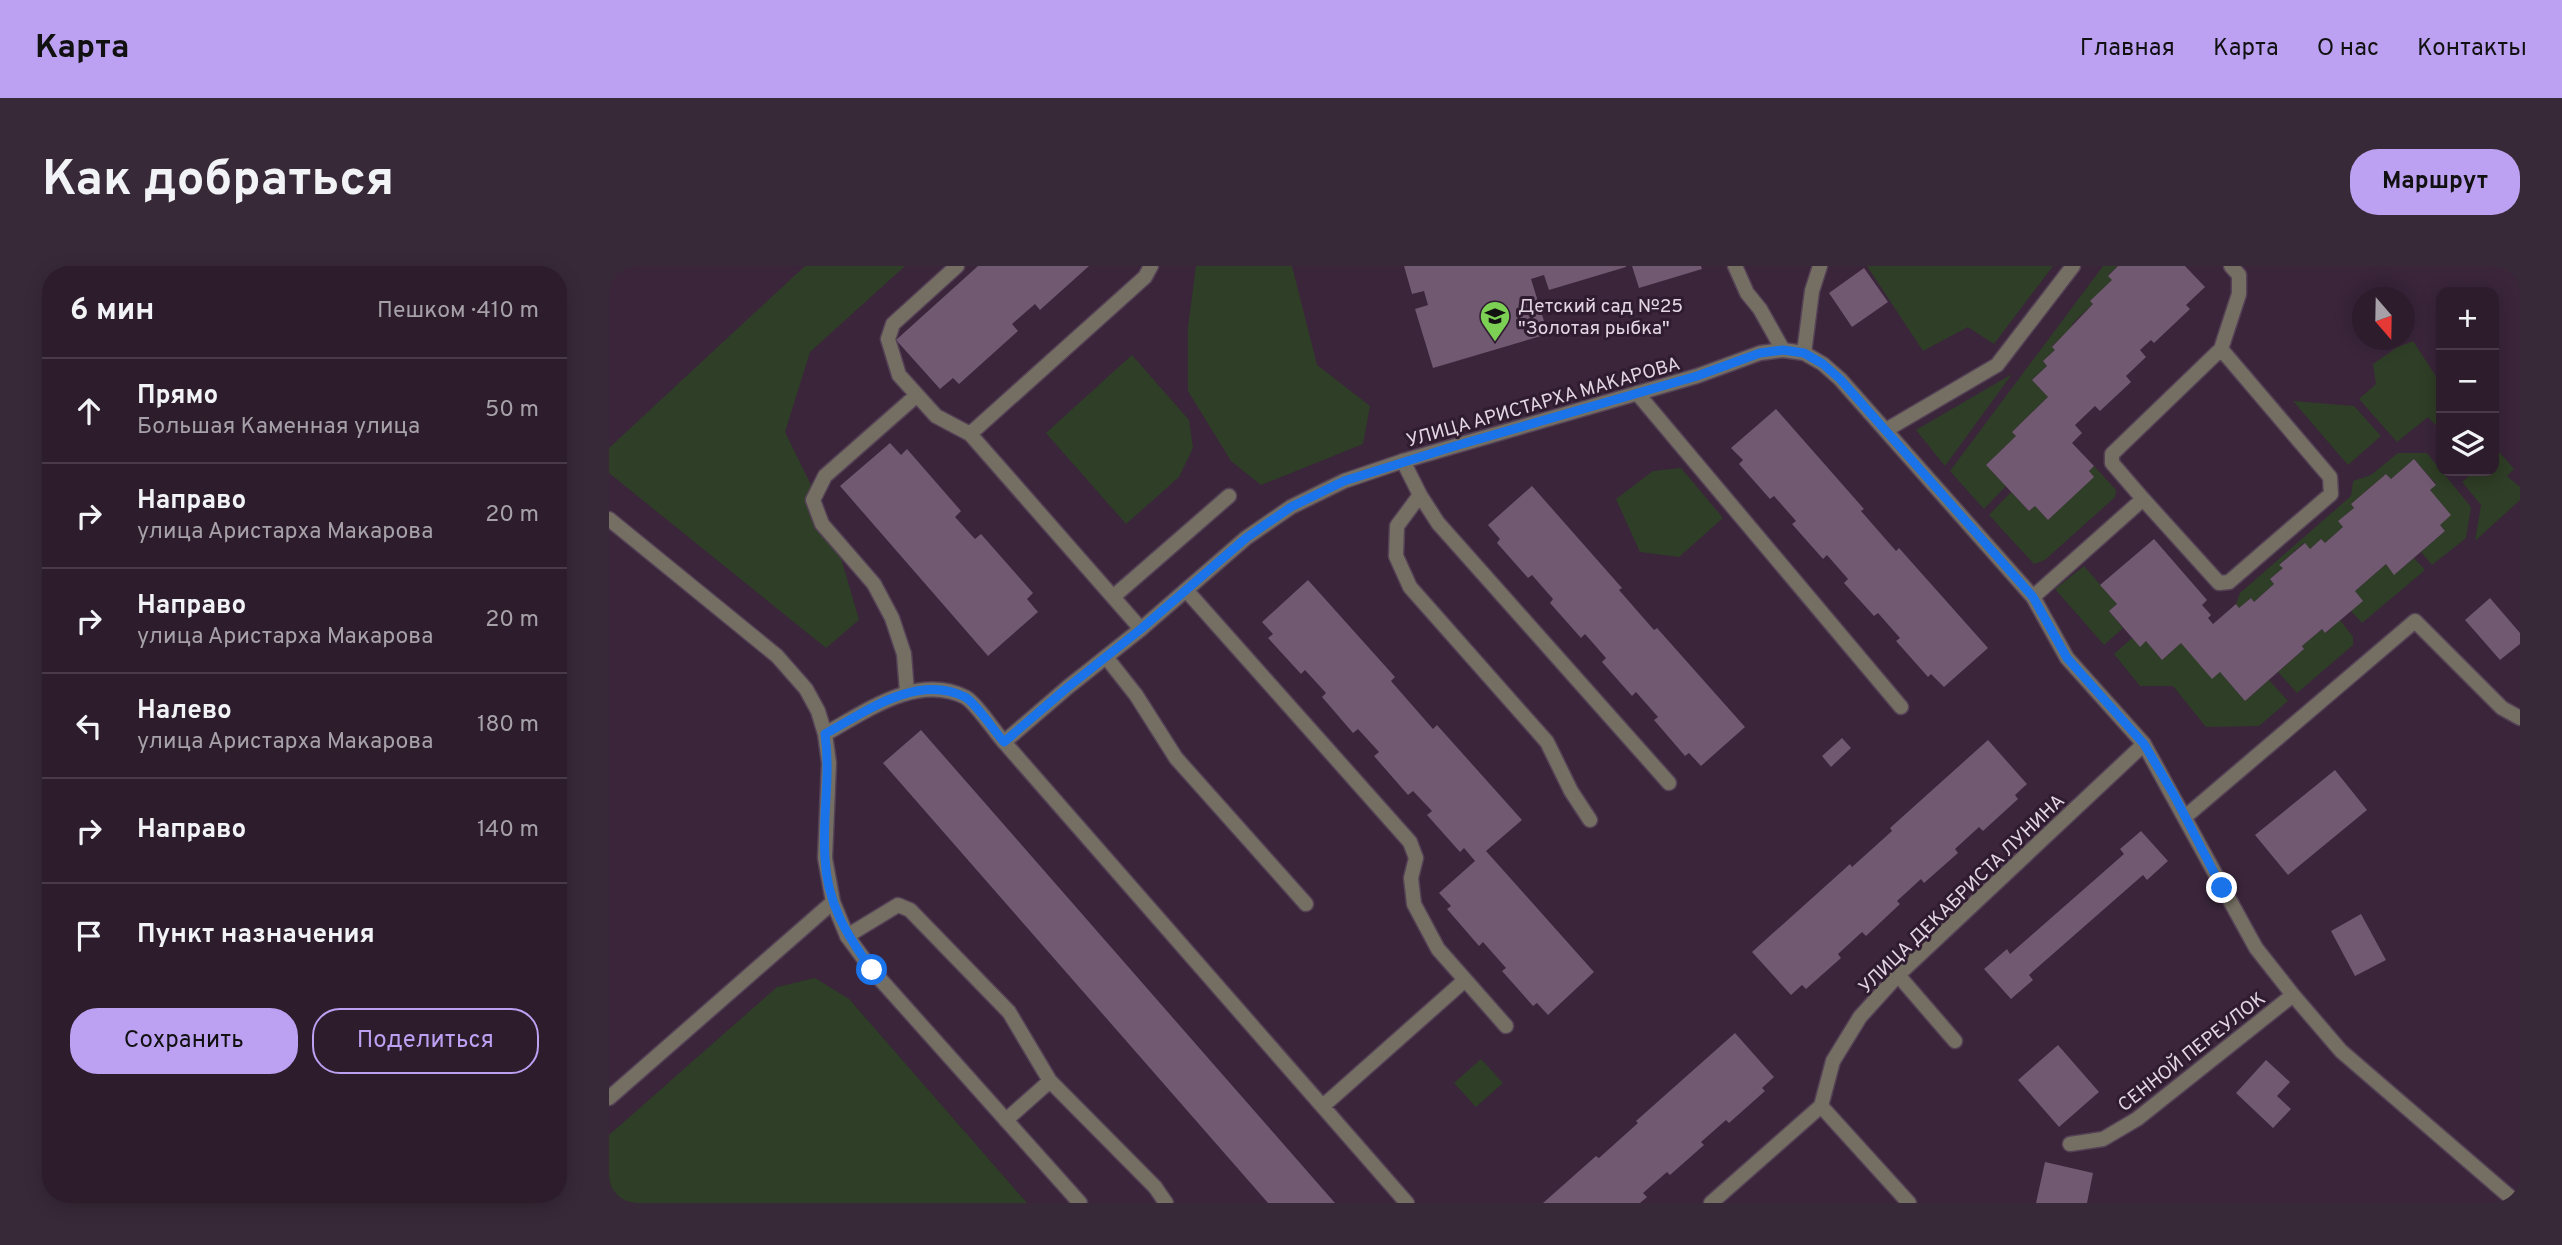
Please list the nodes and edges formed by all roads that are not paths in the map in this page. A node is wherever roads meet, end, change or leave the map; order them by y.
1 (957, 266) edge
2 (1151, 266) edge
3 (1735, 266) edge
4 (1820, 266) edge
5 (2073, 266) edge
6 (2231, 266) edge
7 (2221, 349) junction
8 (1783, 350) junction
9 (1804, 353) junction
10 (1637, 393) junction
11 (917, 395) junction
12 (1886, 430) junction
13 (970, 434) junction
14 (1403, 461) junction
15 (1420, 495) junction
16 (1229, 496) dead end
17 (2143, 499) junction
18 (609, 519) edge
19 (1186, 590) junction
20 (1113, 597) junction
21 (2033, 597) junction
22 (1141, 629) junction
23 (1106, 657) junction
24 (907, 692) junction
25 (1901, 707) dead end
26 (2520, 718) edge
27 (825, 734) junction
28 (1004, 742) junction
29 (2144, 744) junction
30 (1669, 783) dead end
31 (2185, 817) junction
32 (1590, 820) dead end
33 (833, 902) junction
34 (1306, 904) dead end
35 (847, 936) junction
36 (1898, 975) junction
37 (1465, 980) junction
38 (2293, 995) junction
39 (1506, 1026) dead end
40 (1955, 1041) dead end
41 (1050, 1081) junction
42 (609, 1098) edge
43 (1323, 1106) junction
44 (1821, 1106) junction
45 (1006, 1120) junction
46 (2070, 1144) dead end
47 (1080, 1203) edge
48 (1166, 1203) edge
49 (1407, 1203) edge
50 (1711, 1203) edge
51 (1909, 1203) edge
52 (2517, 1203) edge

1 - 11 street
2 - 13 street
3 - 8 street
4 - 9 street
5 - 12 street
6 - 7 street
7 - 17 street
7 - 17 street
8 - 9 street, УЛИЦА АРИСТАРХА МАКАРОВА
8 - 10 street, УЛИЦА АРИСТАРХА МАКАРОВА
9 - 12 street
10 - 14 street, УЛИЦА АРИСТАРХА МАКАРОВА
10 - 25 street
11 - 13 street
11 - 24 street
12 - 21 street
13 - 20 street
14 - 15 street
14 - 19 street, УЛИЦА АРИСТАРХА МАКАРОВА
15 - 30 street
15 - 32 street
16 - 20 street
17 - 21 street
18 - 27 street
19 - 22 street, УЛИЦА АРИСТАРХА МАКАРОВА
19 - 37 street
20 - 22 street
21 - 29 street
22 - 23 street, УЛИЦА АРИСТАРХА МАКАРОВА
23 - 28 street, УЛИЦА АРИСТАРХА МАКАРОВА
23 - 34 street
24 - 27 street
24 - 28 street
26 - 31 street
27 - 33 street
28 - 43 street
29 - 31 street
29 - 36 street, УЛИЦА ДЕКАБРИСТА ЛУНИНА
31 - 38 street
33 - 35 street
33 - 42 street
35 - 41 street
35 - 45 street
36 - 40 street
36 - 44 street, УЛИЦА ДЕКАБРИСТА ЛУНИНА
37 - 39 street
37 - 43 street
38 - 46 street, СЕННОЙ ПЕРЕУЛОК
38 - 52 street
41 - 45 street
41 - 48 street
43 - 49 street
44 - 50 street
44 - 51 street
45 - 47 street

